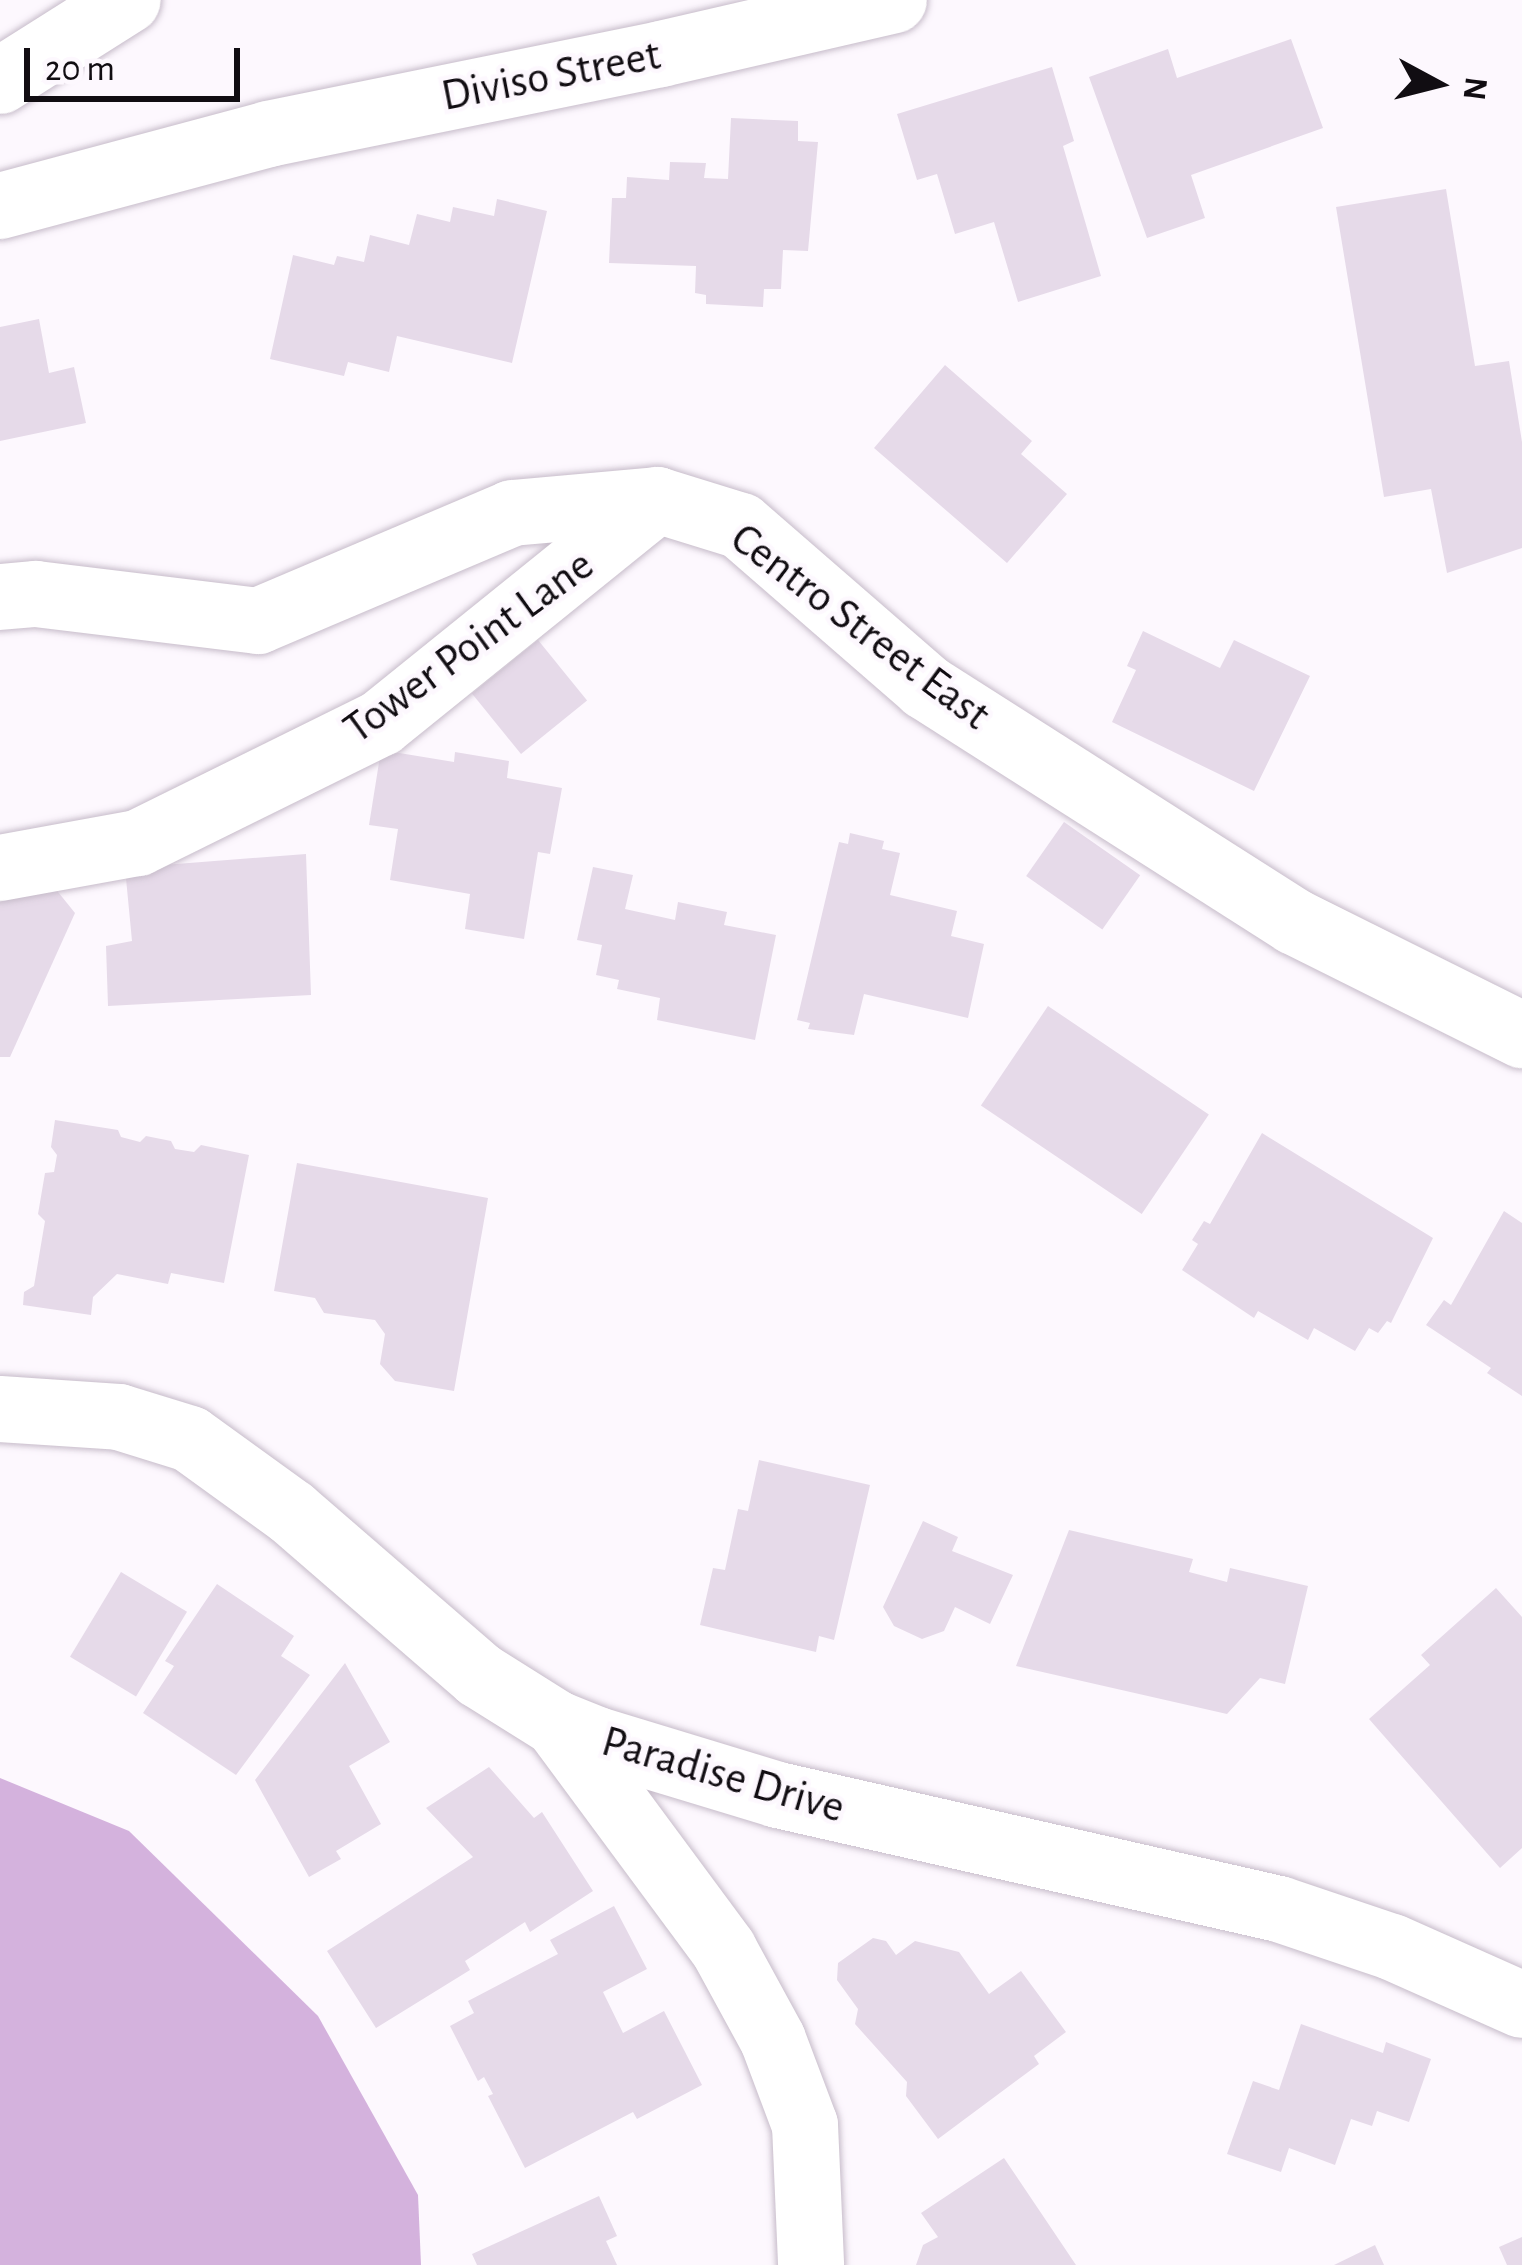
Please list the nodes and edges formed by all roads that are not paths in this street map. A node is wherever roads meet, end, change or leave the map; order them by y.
1 (128, 0) edge
2 (894, 0) edge
3 (0, 81) edge
4 (0, 206) edge
5 (658, 500) junction
6 (0, 597) edge
7 (0, 868) edge
8 (1522, 1035) edge
9 (0, 1409) edge
10 (557, 1724) junction
11 (1522, 2005) edge
12 (811, 2265) edge

1 - 3 street
2 - 4 street, Diviso Street
5 - 6 street, Centro Street East
5 - 7 street, Tower Point Lane
5 - 8 street, Centro Street East
9 - 10 street, Paradise Drive
10 - 11 street, Paradise Drive
10 - 12 street

